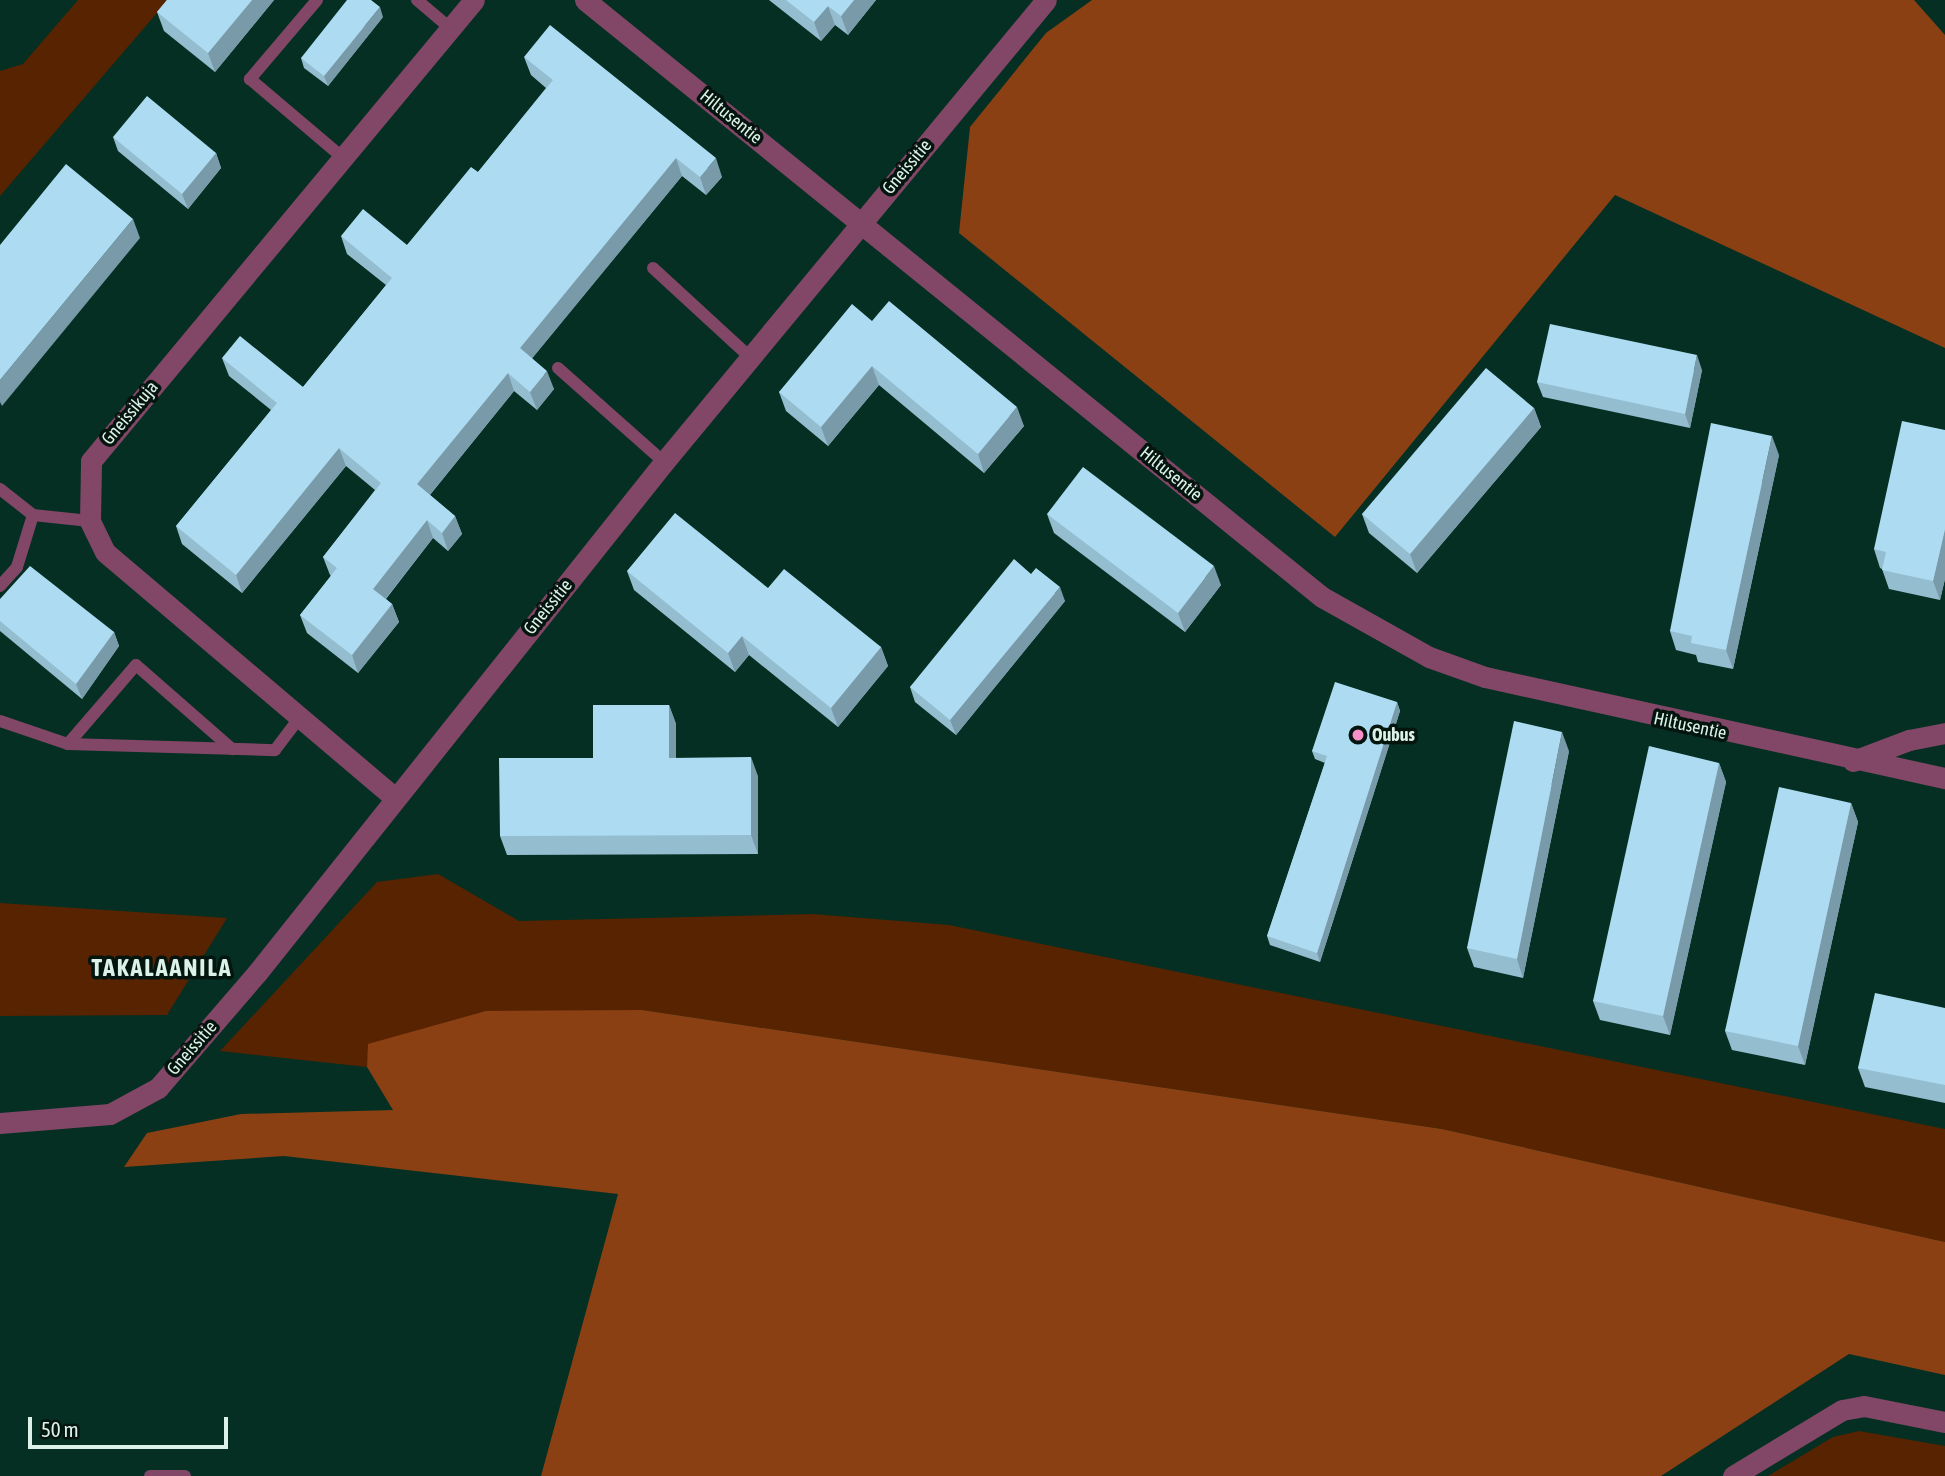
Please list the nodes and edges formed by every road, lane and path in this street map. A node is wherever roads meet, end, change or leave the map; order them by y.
1 (317, 0) edge
2 (417, 0) edge
3 (474, 0) edge
4 (585, 0) edge
5 (1046, 0) edge
6 (450, 28) junction
7 (343, 158) junction
8 (862, 222) junction
9 (653, 268) dead end
10 (751, 358) junction
11 (558, 368) dead end
12 (664, 462) junction
13 (0, 489) edge
14 (33, 515) junction
15 (90, 521) junction
16 (0, 586) edge
17 (300, 717) junction
18 (0, 721) edge
19 (1945, 733) edge
20 (68, 744) junction
21 (232, 749) junction
22 (1852, 761) junction
23 (1945, 778) edge
24 (395, 798) junction
25 (0, 1123) edge
26 (1945, 1422) edge
27 (150, 1476) edge
28 (185, 1476) edge
29 (1732, 1476) edge

1 - 7 lane
2 - 6 lane
3 - 6 street, Gneissikuja
4 - 8 street, Hiltusentie
5 - 8 street, Gneissitie
6 - 7 street, Gneissikuja
7 - 15 street, Gneissikuja
8 - 10 street, Gneissitie
8 - 22 street, Hiltusentie
9 - 10 lane
10 - 12 street, Gneissitie
11 - 12 lane
12 - 24 street, Gneissitie
13 - 14 lane
14 - 15 lane
14 - 16 lane
15 - 17 street, Gneissikuja
17 - 21 lane
17 - 24 street, Gneissikuja
18 - 20 lane
19 - 22 street
20 - 21 lane
20 - 21 lane
22 - 23 street, Hiltusentie
24 - 25 street, Gneissitie
26 - 29 street
27 - 28 lane

